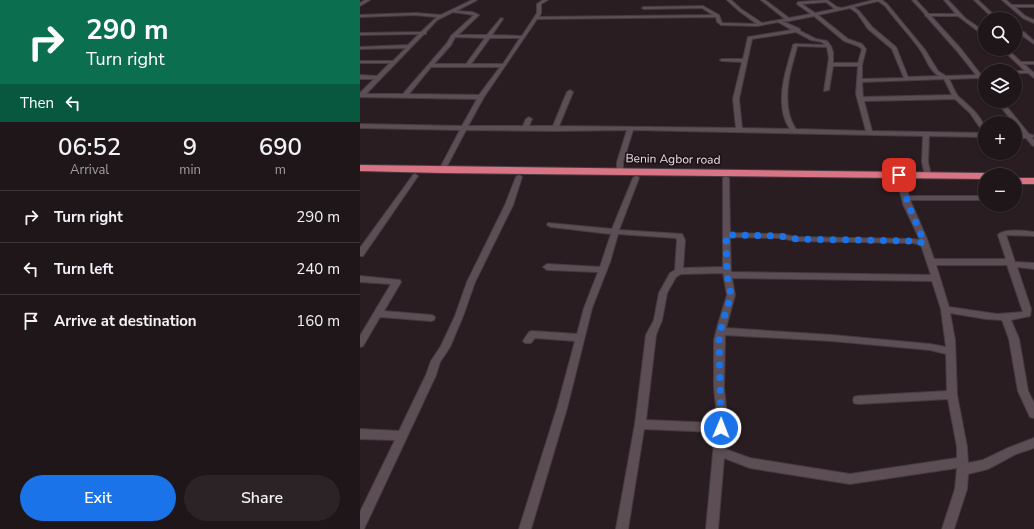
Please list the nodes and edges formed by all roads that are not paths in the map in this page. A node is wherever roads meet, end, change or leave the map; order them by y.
1 (368, 0) edge
2 (475, 0) edge
3 (546, 0) edge
4 (668, 0) edge
5 (729, 0) edge
6 (763, 0) edge
7 (793, 0) edge
8 (825, 0) edge
9 (879, 0) edge
10 (914, 0) edge
11 (946, 0) edge
12 (976, 0) edge
13 (1004, 0) edge
14 (696, 1) dead end
15 (798, 4) junction
16 (360, 5) edge
17 (1012, 6) junction
18 (1034, 6) edge
19 (669, 7) junction
20 (705, 7) junction
21 (851, 7) junction
22 (644, 8) dead end
23 (842, 10) junction
24 (453, 12) junction
25 (989, 12) edge
26 (926, 15) junction
27 (958, 15) junction
28 (360, 16) edge
29 (441, 16) junction
30 (718, 16) junction
31 (815, 16) junction
32 (534, 18) junction
33 (502, 20) dead end
34 (789, 20) junction
35 (780, 22) junction
36 (1034, 22) edge
37 (761, 24) junction
38 (971, 26) junction
39 (978, 26) edge
40 (798, 30) junction
41 (978, 30) edge
42 (424, 33) junction
43 (1022, 33) edge
44 (360, 34) edge
45 (454, 36) junction
46 (487, 37) junction
47 (522, 37) junction
48 (1034, 43) edge
49 (409, 46) junction
50 (828, 46) junction
51 (360, 48) edge
52 (1012, 56) edge
53 (722, 60) dead end
54 (745, 61) junction
55 (360, 62) edge
56 (394, 62) junction
57 (1021, 63) junction
58 (1034, 63) edge
59 (861, 64) junction
60 (468, 65) junction
61 (504, 65) junction
62 (831, 65) junction
63 (430, 66) junction
64 (976, 71) joint
65 (1022, 73) edge
66 (978, 74) edge
67 (1032, 74) edge
68 (978, 76) edge
69 (360, 77) edge
70 (379, 78) junction
71 (946, 78) junction
72 (907, 80) junction
73 (860, 81) junction
74 (826, 90) dead end
75 (570, 92) dead end
76 (405, 95) junction
77 (360, 96) edge
78 (481, 97) junction
79 (956, 97) junction
80 (861, 99) junction
81 (1005, 108) edge
82 (529, 119) dead end
83 (978, 121) edge
84 (360, 126) edge
85 (789, 126) junction
86 (464, 128) junction
87 (524, 128) junction
88 (631, 128) junction
89 (555, 129) junction
90 (739, 131) junction
91 (783, 132) junction
92 (795, 132) junction
93 (870, 133) junction
94 (926, 135) junction
95 (978, 135) edge
96 (1031, 136) edge
97 (1034, 144) edge
98 (360, 168) edge
99 (442, 170) junction
100 (620, 171) junction
101 (360, 176) edge
102 (415, 176) junction
103 (928, 176) junction
104 (978, 176) edge
105 (1022, 176) edge
106 (519, 177) junction
107 (900, 177) junction
108 (1034, 177) edge
109 (636, 178) junction
110 (726, 178) junction
111 (978, 180) edge
112 (1022, 180) edge
113 (1034, 181) edge
114 (906, 198) junction
115 (978, 198) edge
116 (551, 224) dead end
117 (614, 232) junction
118 (1034, 234) edge
119 (726, 235) junction
120 (924, 243) junction
121 (360, 254) edge
122 (931, 262) junction
123 (1011, 263) junction
124 (1034, 266) edge
125 (547, 267) dead end
126 (603, 270) junction
127 (679, 271) junction
128 (727, 273) junction
129 (935, 278) junction
130 (360, 279) edge
131 (945, 309) junction
132 (378, 314) junction
133 (1005, 317) junction
134 (431, 318) dead end
135 (721, 331) junction
136 (580, 338) junction
137 (528, 341) dead end
138 (360, 344) edge
139 (950, 351) junction
140 (952, 395) junction
141 (858, 400) dead end
142 (1034, 414) edge
143 (640, 424) junction
144 (721, 428) junction
145 (360, 434) edge
146 (402, 436) junction
147 (1034, 443) edge
148 (720, 452) junction
149 (965, 465) junction
150 (360, 525) edge
151 (525, 529) edge
152 (622, 529) edge
153 (712, 529) edge
154 (948, 529) edge

1 - 16 street
2 - 24 street
3 - 32 street
4 - 19 street
5 - 37 street
6 - 34 street
7 - 15 street
8 - 15 street
8 - 23 street
9 - 21 street
9 - 71 street
10 - 26 street
11 - 27 street
12 - 25 street
13 - 17 street
14 - 20 street
15 - 31 street
17 - 18 street
17 - 36 street
19 - 20 street
19 - 22 street
20 - 30 street
21 - 23 street
21 - 72 street
23 - 31 street
24 - 29 street
24 - 45 street
26 - 27 street
26 - 64 street
27 - 38 street
28 - 29 street
29 - 42 street
30 - 32 street
30 - 37 street
31 - 34 street
31 - 59 street
32 - 47 street
33 - 46 street
34 - 35 street
35 - 37 street
35 - 40 street
38 - 39 street
38 - 41 street
40 - 50 street
40 - 54 street
42 - 44 street
42 - 49 street
43 - 48 street
45 - 46 street
45 - 63 street
46 - 47 street
46 - 60 street
47 - 61 street
49 - 51 street
49 - 56 street
50 - 62 street
50 - 85 street
52 - 57 street
53 - 54 street
54 - 90 street
55 - 56 street
56 - 70 street
57 - 58 street
57 - 67 street
59 - 62 street
59 - 73 street
60 - 61 street
60 - 63 street
61 - 78 street
62 - 74 street
63 - 76 street
64 - 66 street
65 - 67 street
68 - 71 street
69 - 70 street
70 - 77 street
71 - 72 street
71 - 79 street
72 - 73 street
73 - 80 street
75 - 89 street
76 - 77 street
76 - 78 street
78 - 86 street
79 - 80 street
79 - 83 street
80 - 93 street
81 - 96 street
82 - 87 street
84 - 86 street
85 - 91 street
85 - 92 street
86 - 87 street
86 - 99 street
87 - 89 street
88 - 89 street
88 - 90 street
88 - 100 street
90 - 91 street
91 - 92 street
92 - 93 street
93 - 94 street
94 - 95 street
94 - 103 street
96 - 97 street
98 - 99 highway, Benin Agbor road
99 - 100 highway, Benin Agbor road
100 - 107 highway, Benin Agbor road
101 - 102 highway, Benin Agbor road
102 - 106 highway, Benin Agbor road
102 - 121 street
103 - 104 highway, Benin Agbor road
103 - 107 highway, Benin Agbor road
105 - 108 highway
106 - 109 highway, Benin Agbor road
106 - 146 street
107 - 110 highway, Benin Agbor road
107 - 111 highway, Benin Agbor road
107 - 114 street
109 - 110 highway, Benin Agbor road
109 - 117 street
110 - 119 street
112 - 113 highway
114 - 115 street
114 - 120 street
116 - 117 street
117 - 126 street
117 - 127 street
118 - 123 street
119 - 120 street
119 - 128 street
120 - 122 street
122 - 123 street
122 - 129 street
123 - 124 street
123 - 133 street
125 - 126 street
126 - 136 street
127 - 128 street
127 - 143 street
128 - 129 street
128 - 135 street
129 - 131 street
130 - 132 street
131 - 133 street
131 - 139 street
132 - 134 street
132 - 138 street
133 - 142 street
135 - 139 street
135 - 144 street
136 - 137 street
136 - 151 street
139 - 140 street
140 - 141 street
140 - 149 street
143 - 144 street
143 - 152 street
144 - 148 street
145 - 146 street
146 - 150 street
147 - 149 street
148 - 149 street
148 - 153 street
149 - 154 street

